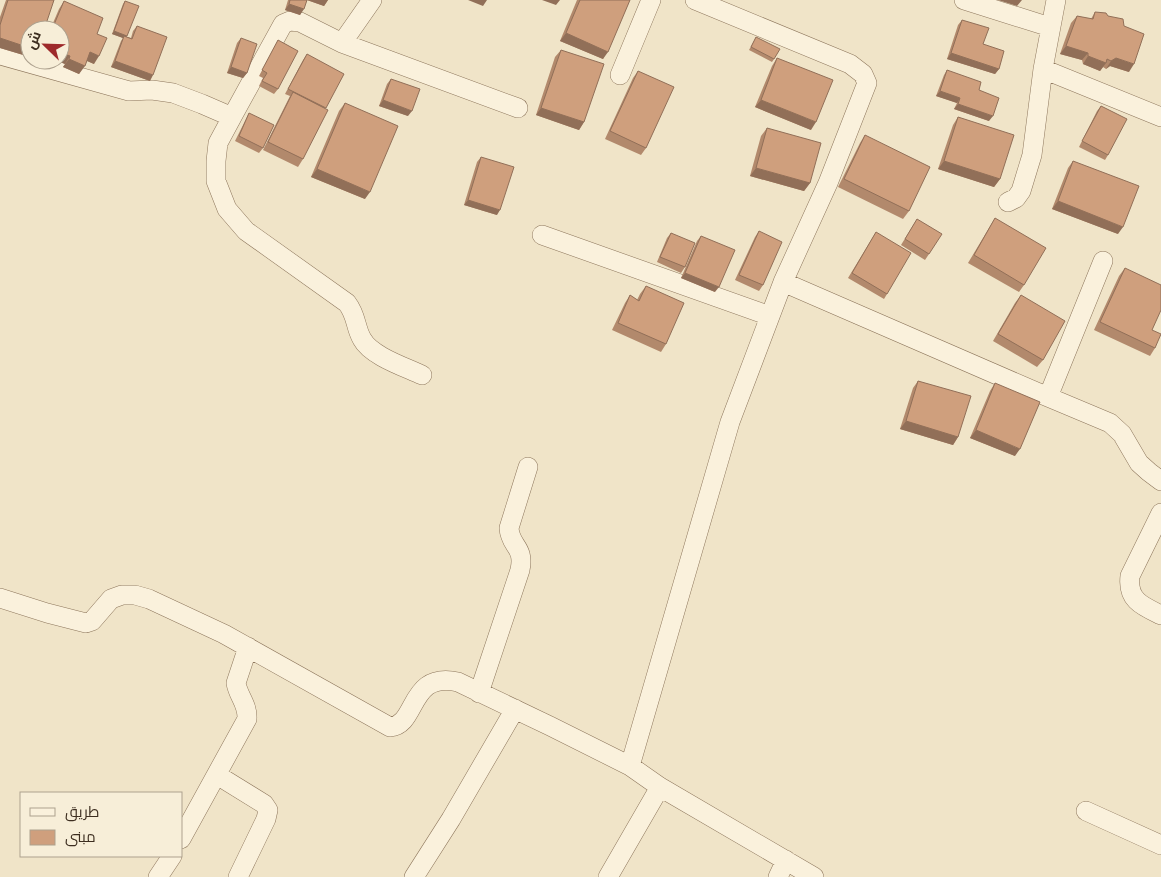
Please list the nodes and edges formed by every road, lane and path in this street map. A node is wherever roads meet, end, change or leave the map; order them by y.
1 (372, 0) edge
2 (651, 0) edge
3 (695, 0) edge
4 (964, 0) edge
5 (1056, 0) edge
6 (1050, 27) junction
7 (342, 43) junction
8 (0, 55) edge
9 (1043, 68) junction
10 (620, 75) dead end
11 (518, 108) dead end
12 (1161, 117) edge
13 (232, 118) junction
14 (1008, 202) dead end
15 (542, 235) dead end
16 (1103, 261) dead end
17 (783, 282) junction
18 (770, 316) junction
19 (422, 376) dead end
20 (1048, 397) junction
21 (528, 467) dead end
22 (1161, 481) edge
23 (1161, 513) edge
24 (0, 598) edge
25 (1161, 615) edge
26 (248, 647) junction
27 (479, 693) junction
28 (515, 709) junction
29 (630, 766) junction
30 (217, 774) junction
31 (660, 787) junction
32 (1086, 810) dead end
33 (182, 838) edge
34 (1161, 845) edge
35 (171, 857) edge
36 (782, 869) edge
37 (158, 877) edge
38 (238, 877) edge
39 (414, 877) edge
40 (608, 877) edge
41 (814, 877) edge

1 - 7 street
2 - 10 street
3 - 17 street
4 - 6 street
5 - 6 street
6 - 9 street
7 - 11 street
7 - 13 street
8 - 13 street
9 - 12 street
9 - 14 street
13 - 19 street
15 - 18 street
16 - 20 street
17 - 18 street
17 - 20 street
18 - 29 street
20 - 22 street
21 - 27 street
23 - 25 street
24 - 26 street
26 - 27 street
26 - 30 street
27 - 28 street
28 - 29 street
28 - 39 street
29 - 31 street
30 - 33 street
30 - 38 street
31 - 36 street
31 - 40 street
32 - 34 street
35 - 37 street
36 - 41 street

